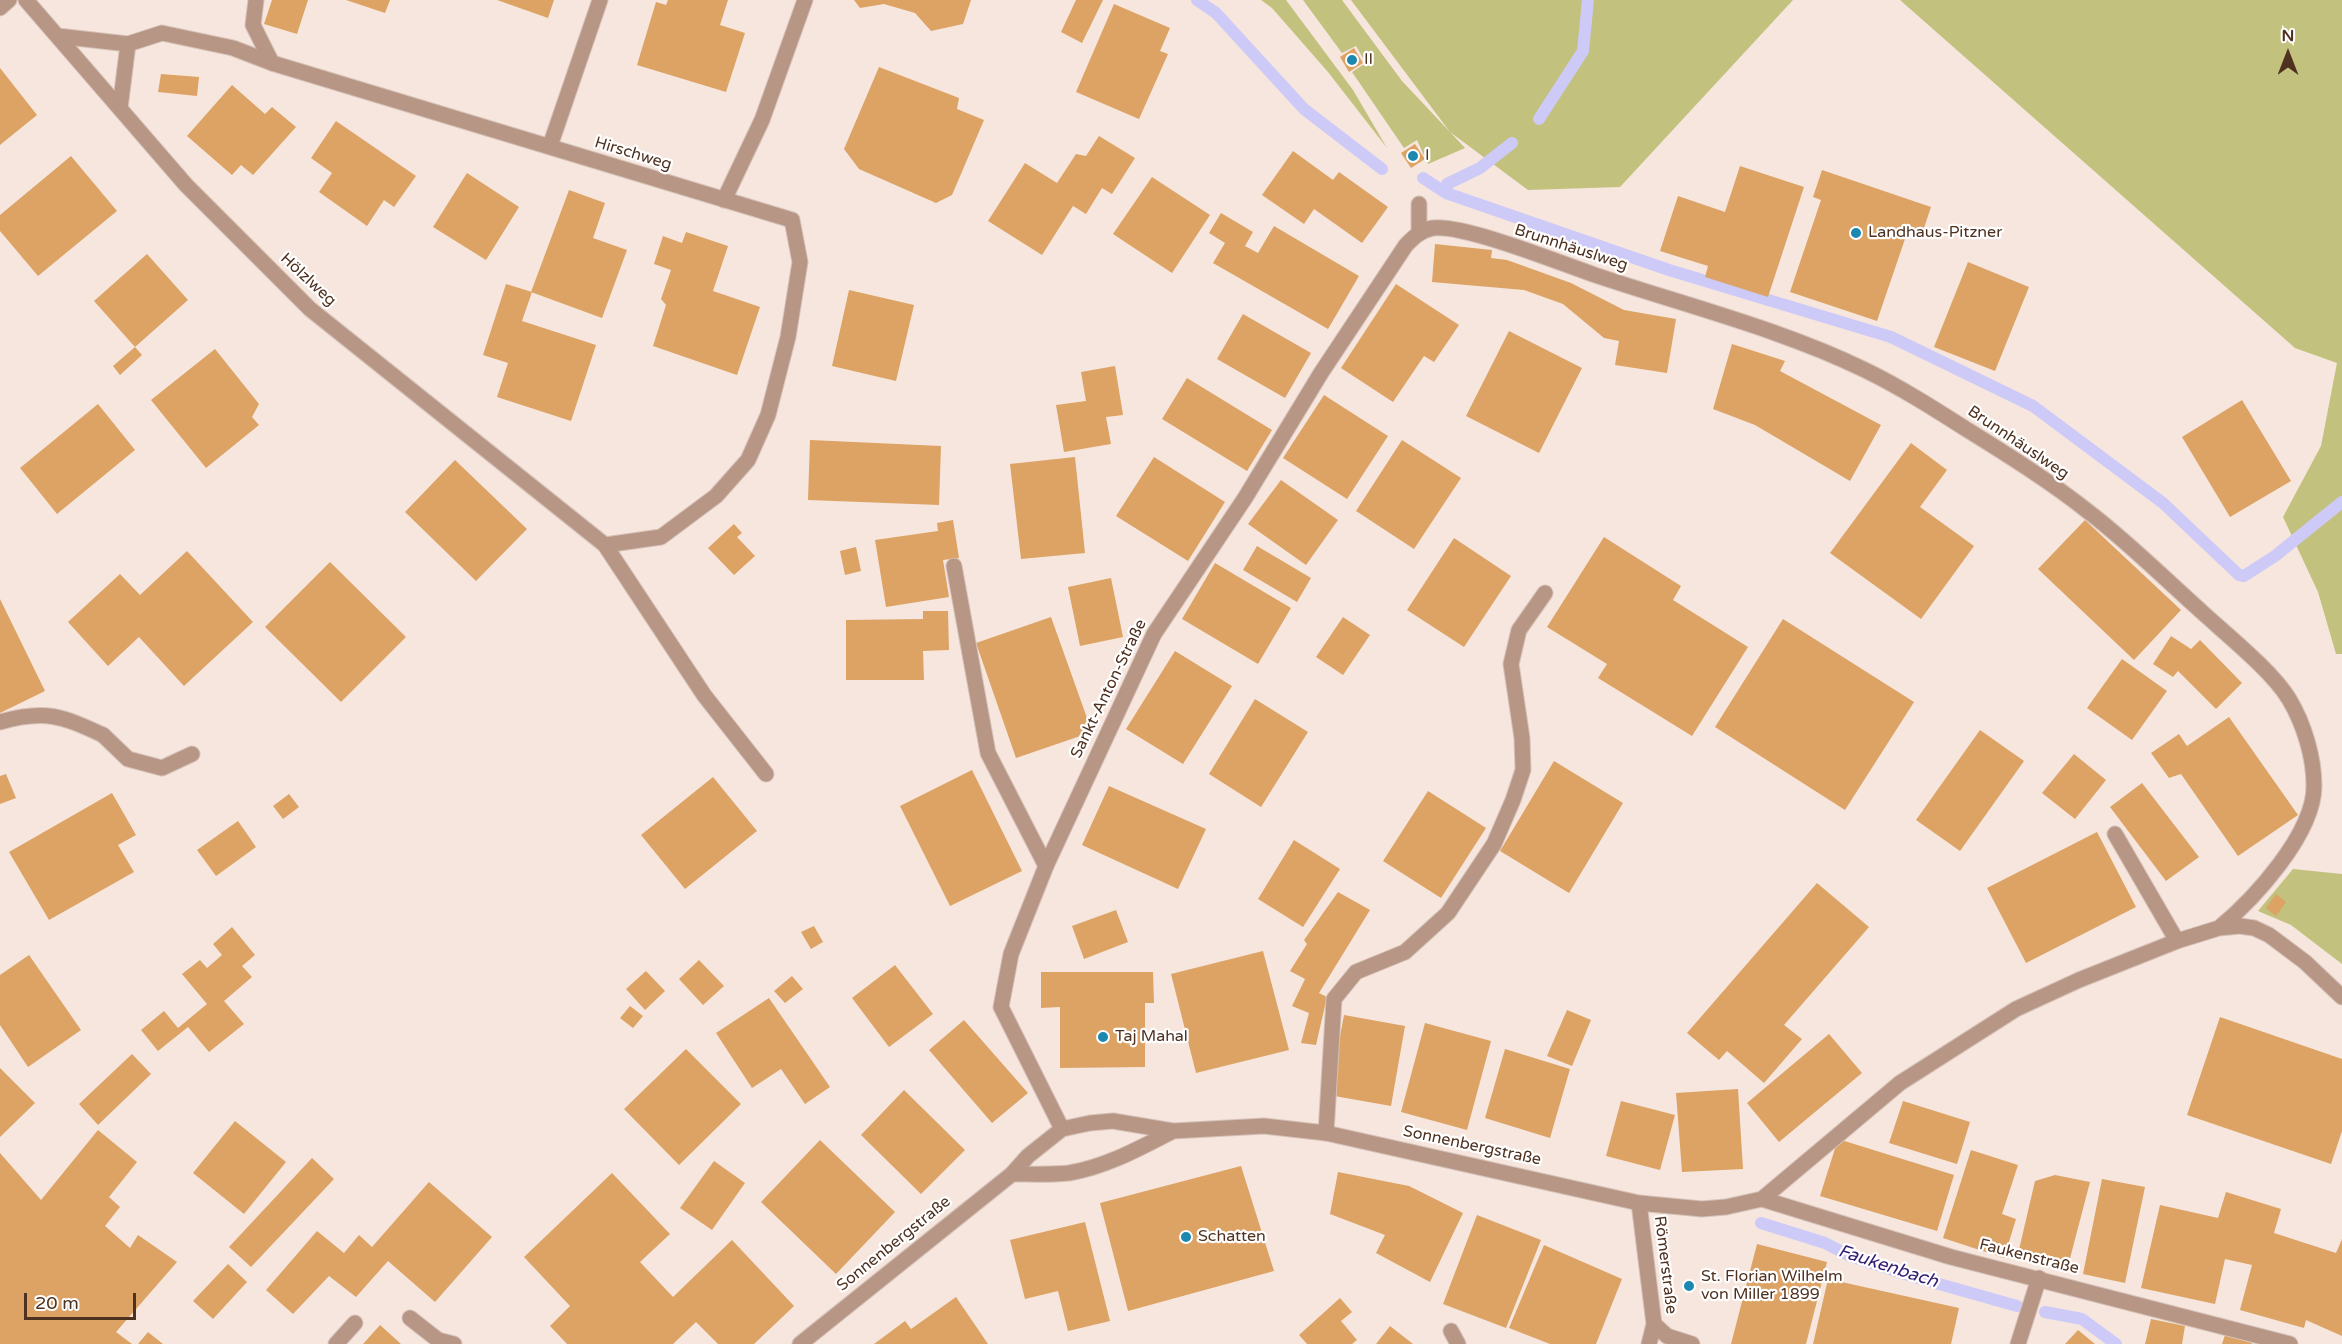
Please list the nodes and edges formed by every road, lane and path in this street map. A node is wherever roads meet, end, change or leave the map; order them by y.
1 (9, 0) edge
2 (26, 0) edge
3 (256, 0) edge
4 (600, 0) edge
5 (805, 0) edge
6 (0, 8) edge
7 (58, 36) junction
8 (128, 44) junction
9 (272, 63) junction
10 (120, 108) junction
11 (549, 146) junction
12 (724, 200) junction
13 (1419, 204) dead end
14 (1419, 232) junction
15 (605, 545) junction
16 (954, 566) dead end
17 (1545, 593) dead end
18 (0, 722) edge
19 (192, 754) dead end
20 (766, 774) dead end
21 (2115, 834) dead end
22 (1046, 866) junction
23 (2219, 928) junction
24 (2177, 941) junction
25 (2342, 997) edge
26 (1062, 1129) junction
27 (1173, 1131) junction
28 (1326, 1133) junction
29 (1012, 1174) junction
30 (1762, 1199) junction
31 (1639, 1203) junction
32 (2039, 1278) junction
33 (410, 1318) dead end
34 (355, 1323) dead end
35 (1654, 1324) junction
36 (1668, 1340) edge
37 (336, 1344) edge
38 (454, 1344) edge
39 (800, 1344) edge
40 (1649, 1344) edge
41 (1692, 1344) edge
42 (2018, 1344) edge
43 (2290, 1344) edge

1 - 6 street
2 - 7 street, Hölzlweg
3 - 9 street
4 - 11 street
5 - 12 street
7 - 8 street, Hirschweg
7 - 10 street, Hölzlweg
8 - 9 street, Hirschweg
8 - 10 street
9 - 11 street, Hirschweg
10 - 15 street, Hölzlweg
11 - 12 street, Hirschweg
12 - 15 street, Hirschweg
13 - 14 street
14 - 22 street, Sankt-Anton-Straße
14 - 23 street, Brunnhäuslweg
15 - 20 street, Hölzlweg
16 - 22 street
17 - 28 street
18 - 19 street
21 - 24 street
22 - 26 street, Sankt-Anton-Straße
23 - 24 street
23 - 25 street
24 - 30 street
26 - 27 street, Sonnenbergstraße
26 - 29 street, Sonnenbergstraße
27 - 28 street, Sonnenbergstraße
27 - 29 street, Sonnenbergstraße
28 - 31 street, Sonnenbergstraße
29 - 39 street, Sonnenbergstraße
30 - 31 street, Sonnenbergstraße
30 - 32 street, Faukenstraße
31 - 35 street, Römerstraße
32 - 42 street
32 - 43 street, Faukenstraße
33 - 38 street
34 - 37 street
35 - 36 street, Römerstraße
35 - 40 street
36 - 41 street, Römerstraße

